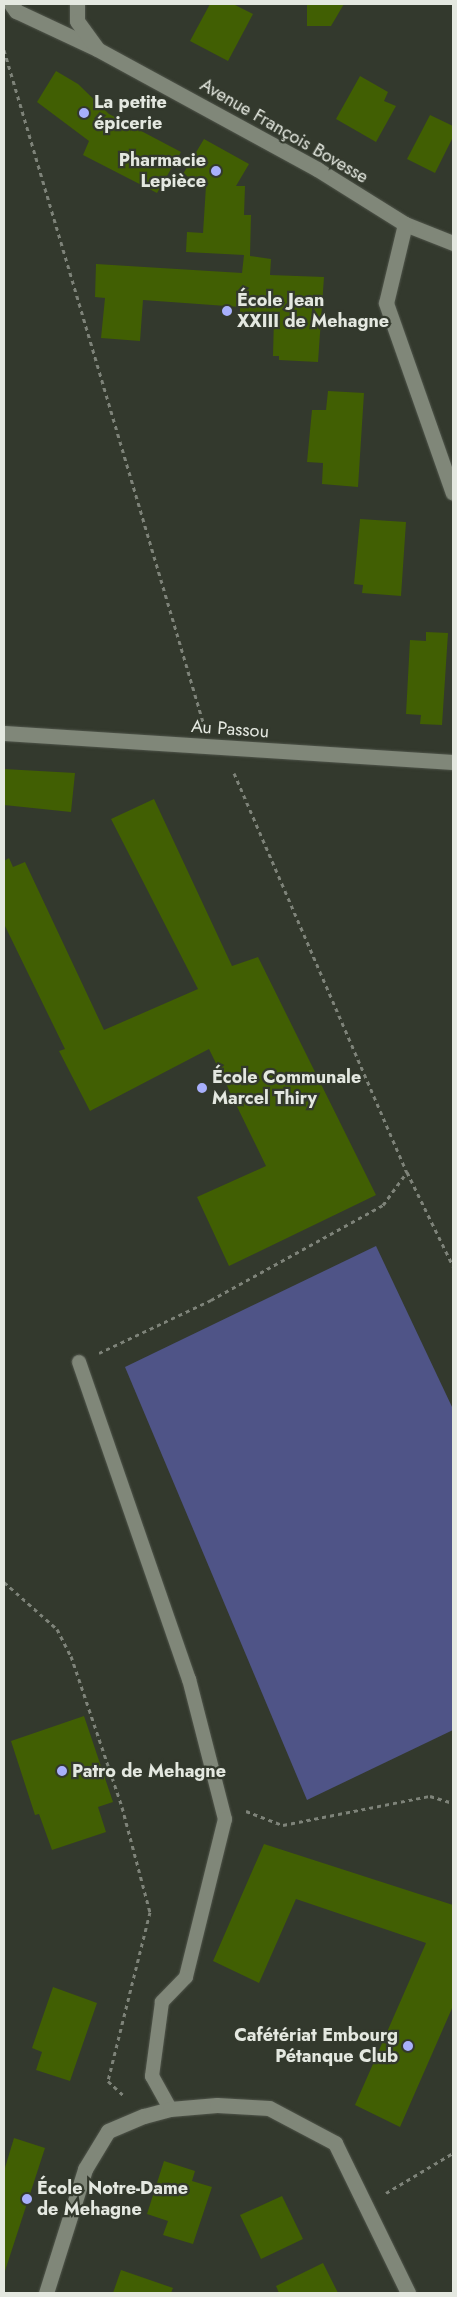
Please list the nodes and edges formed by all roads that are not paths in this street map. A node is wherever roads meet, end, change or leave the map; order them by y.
1 (11, 4) edge
2 (77, 4) edge
3 (97, 49) junction
4 (405, 224) junction
5 (453, 243) edge
6 (453, 493) edge
7 (4, 733) edge
8 (453, 762) edge
9 (79, 1362) road end
10 (170, 2109) junction
11 (46, 2293) edge
12 (408, 2293) edge

1 - 3 street, Avenue François Bovesse
2 - 3 street, Avenue François Bovesse
3 - 4 street, Avenue François Bovesse
4 - 5 street, Avenue François Bovesse
4 - 6 street
7 - 8 street, Au Passou
9 - 10 lane
10 - 11 street
10 - 12 street

